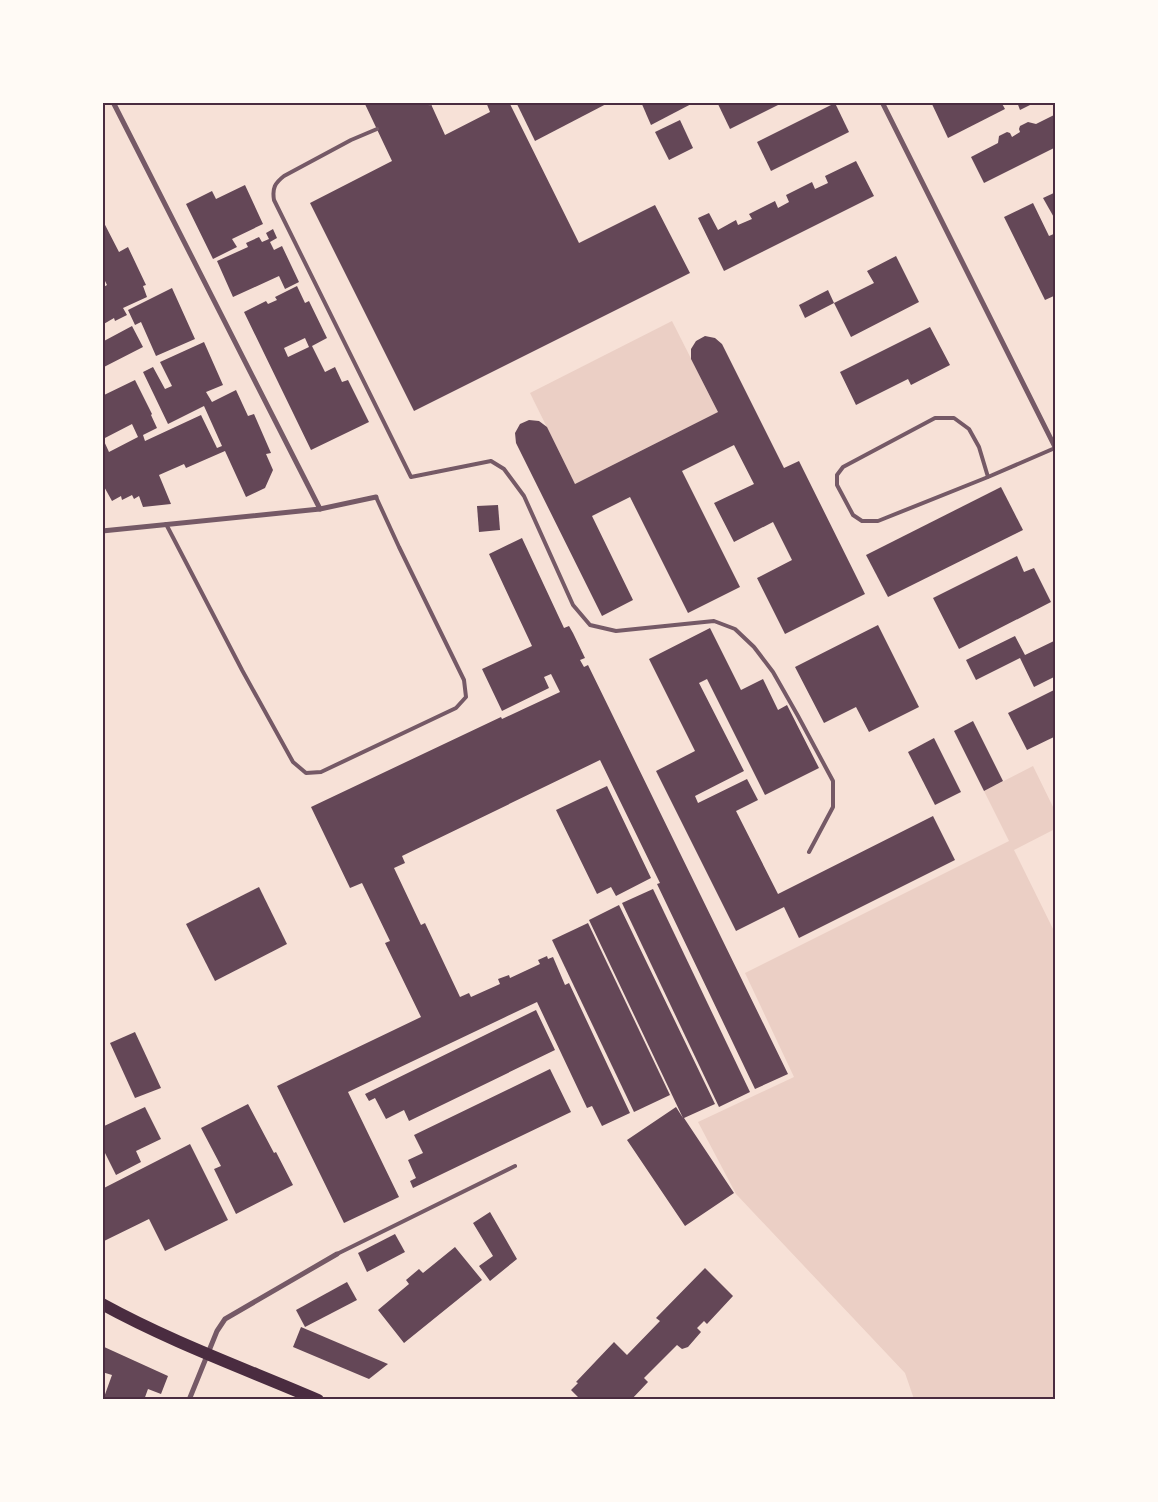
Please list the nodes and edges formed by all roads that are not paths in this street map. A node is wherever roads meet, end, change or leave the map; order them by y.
1 (113, 102) edge
2 (882, 102) edge
3 (377, 129) dead end
4 (1055, 449) edge
5 (988, 477) junction
6 (376, 497) joint
7 (320, 509) junction
8 (166, 524) junction
9 (102, 531) edge
10 (809, 852) dead end
11 (515, 1166) dead end
12 (337, 1254) joint
13 (102, 1304) edge
14 (208, 1353) junction
15 (189, 1400) edge
16 (318, 1400) edge

1 - 7 street
2 - 4 street
3 - 10 lane
4 - 5 lane
5 - 5 lane
6 - 7 street
6 - 8 lane
7 - 8 street
8 - 9 street
11 - 12 lane
12 - 14 street
13 - 14 main road
14 - 15 street
14 - 16 main road

